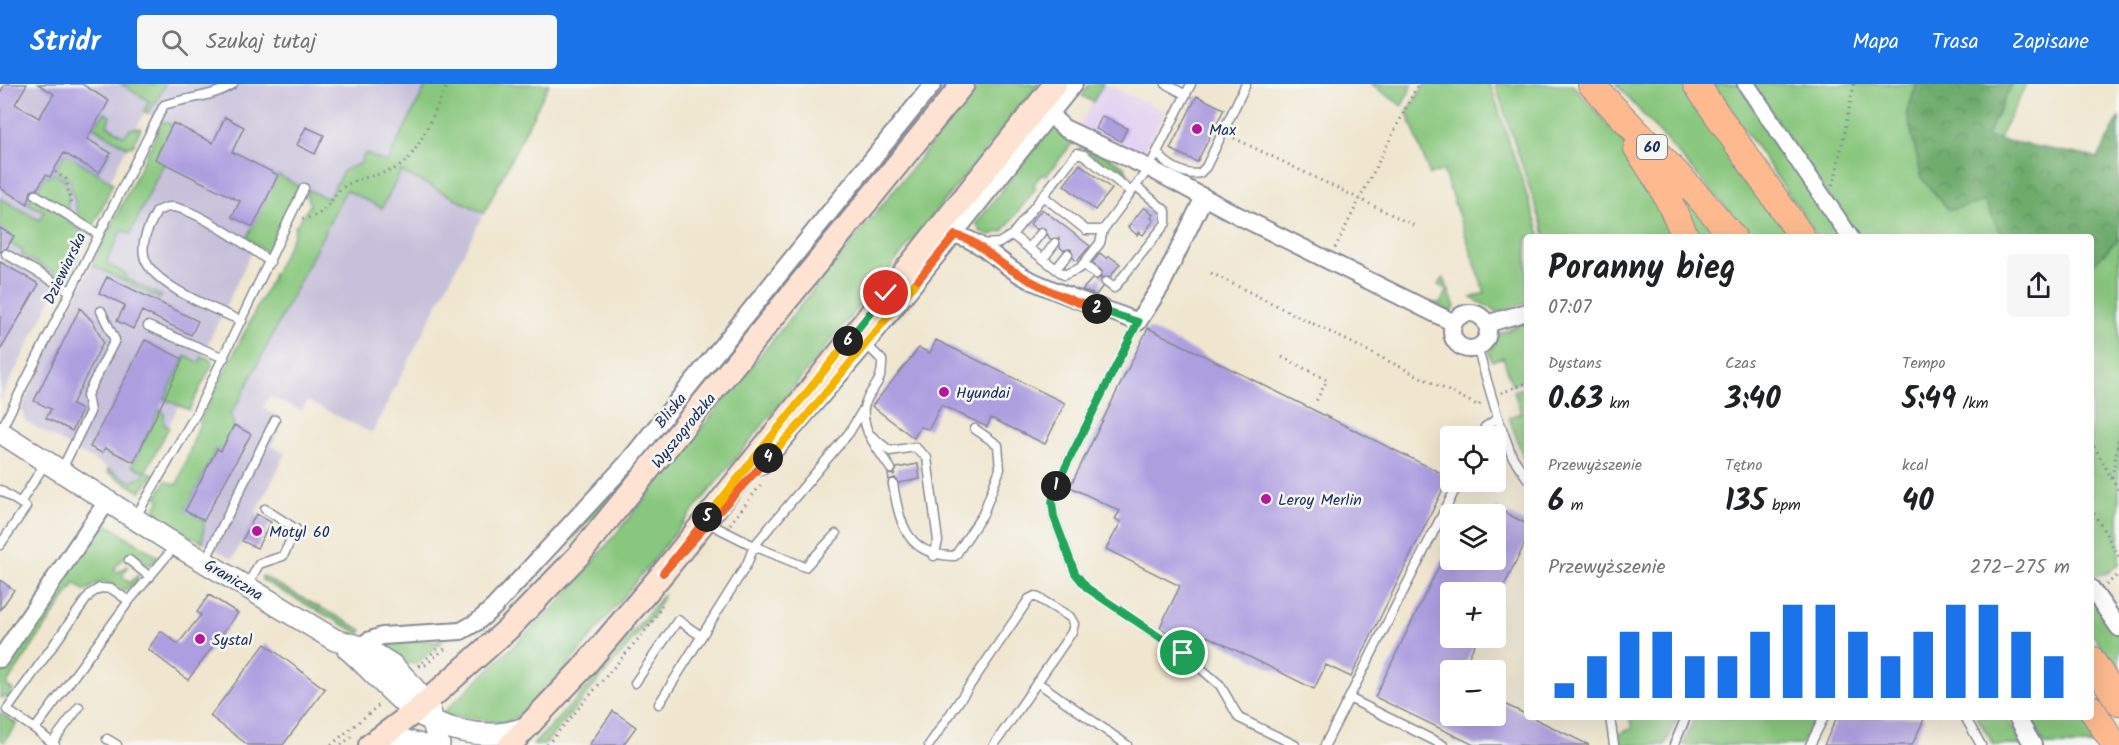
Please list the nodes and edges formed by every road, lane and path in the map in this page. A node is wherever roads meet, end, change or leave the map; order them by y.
1 (232, 84) edge
2 (448, 84) edge
3 (933, 84) edge
4 (963, 84) edge
5 (1055, 84) edge
6 (1074, 84) edge
7 (1166, 84) edge
8 (1191, 84) edge
9 (1246, 84) edge
10 (1418, 84) edge
11 (1696, 84) edge
12 (1746, 84) edge
13 (1854, 84) edge
14 (1598, 91) edge
15 (1186, 95) junction
16 (1050, 115) junction
17 (1234, 138) dead end
18 (1157, 152) junction
19 (1149, 168) junction
20 (55, 172) dead end
21 (304, 188) dead end
22 (1134, 189) junction
23 (1821, 194) junction
24 (36, 195) dead end
25 (1042, 196) junction
26 (1204, 197) junction
27 (1360, 199) junction
28 (1060, 209) junction
29 (291, 215) junction
30 (1054, 217) dead end
31 (72, 219) junction
32 (1073, 220) junction
33 (1417, 227) dead end
34 (1067, 228) dead end
35 (1086, 230) junction
36 (1103, 230) junction
37 (1041, 233) dead end
38 (98, 234) junction
39 (1685, 234) edge
40 (1731, 234) edge
41 (1800, 234) edge
42 (1848, 234) edge
43 (955, 235) junction
44 (1012, 235) junction
45 (1080, 238) dead end
46 (1055, 243) dead end
47 (979, 244) junction
48 (1029, 248) junction
49 (6, 254) dead end
50 (1068, 254) dead end
51 (1042, 259) junction
52 (1329, 260) junction
53 (270, 262) junction
54 (1083, 264) junction
55 (1056, 269) junction
56 (1211, 273) dead end
57 (1096, 274) dead end
58 (1064, 275) junction
59 (1106, 282) dead end
60 (70, 291) junction
61 (1055, 292) junction
62 (101, 311) dead end
63 (1524, 313) edge
64 (242, 321) junction
65 (1138, 322) junction
66 (1454, 323) junction
67 (1486, 324) junction
68 (148, 326) dead end
69 (866, 344) junction
70 (1477, 347) junction
71 (1282, 357) dead end
72 (224, 358) junction
73 (1524, 383) edge
74 (1492, 395) junction
75 (1315, 403) dead end
76 (864, 408) junction
77 (1498, 418) junction
78 (275, 420) dead end
79 (1486, 426) edge
80 (975, 429) dead end
81 (0, 432) edge
82 (868, 433) junction
83 (2119, 437) edge
84 (2094, 446) edge
85 (54, 466) junction
86 (891, 469) dead end
87 (1524, 474) edge
88 (2112, 478) junction
89 (893, 484) dead end
90 (0, 490) edge
91 (2119, 491) edge
92 (1454, 492) edge
93 (108, 500) junction
94 (20, 503) junction
95 (265, 509) dead end
96 (2094, 513) edge
97 (135, 518) junction
98 (708, 523) junction
99 (836, 534) dead end
100 (0, 545) edge
101 (177, 545) junction
102 (754, 546) junction
103 (934, 556) junction
104 (2119, 557) edge
105 (129, 560) dead end
106 (205, 561) junction
107 (663, 573) junction
108 (150, 577) junction
109 (246, 586) junction
110 (2094, 592) edge
111 (129, 601) junction
112 (2119, 628) edge
113 (464, 630) junction
114 (701, 636) junction
115 (5, 641) edge
116 (359, 652) junction
117 (0, 659) edge
118 (2094, 664) edge
119 (399, 672) junction
120 (635, 682) dead end
121 (1037, 682) junction
122 (1349, 698) junction
123 (381, 702) dead end
124 (2119, 702) edge
125 (659, 704) dead end
126 (79, 707) dead end
127 (3, 708) edge
128 (425, 711) junction
129 (2094, 713) edge
130 (1610, 720) edge
131 (1685, 720) edge
132 (1822, 720) edge
133 (1967, 720) edge
134 (2019, 720) edge
135 (528, 727) junction
136 (35, 729) junction
137 (1114, 736) junction
138 (370, 738) edge
139 (107, 739) dead end
140 (54, 744) edge
141 (117, 745) edge
142 (331, 745) edge
143 (341, 745) edge
144 (421, 745) edge
145 (439, 745) edge
146 (510, 745) edge
147 (928, 745) edge
148 (994, 745) edge
149 (1107, 745) edge
150 (1127, 745) edge
151 (1295, 745) edge
152 (1325, 745) edge
153 (1443, 745) edge
154 (1614, 745) edge
155 (1674, 745) edge
156 (1810, 745) edge
157 (1981, 745) edge
158 (2033, 745) edge
159 (2115, 745) edge

1 - 38 lane, Dziewiarska
2 - 29 path
3 - 113 street, Bliska
4 - 128 main road, Wyszogrodzka
5 - 107 main road
6 - 16 street
7 - 15 lane
8 - 15 lane
9 - 18 lane
10 - 27 path
11 - 41 main road
12 - 23 street
13 - 23 path
14 - 39 main road
14 - 40 main road, 60
15 - 18 lane
16 - 19 street
16 - 43 street
17 - 27 path
18 - 19 lane
19 - 22 lane
19 - 26 street
20 - 31 path
21 - 29 lane
22 - 25 lane
22 - 36 lane
22 - 59 lane
23 - 42 street
24 - 31 lane
25 - 28 lane
25 - 44 lane
26 - 52 street
26 - 65 street
27 - 33 path
27 - 52 path
28 - 30 lane
28 - 32 lane
29 - 53 lane
31 - 38 lane
32 - 34 lane
32 - 35 lane
35 - 36 lane
35 - 45 lane
36 - 54 lane
37 - 48 lane
38 - 60 lane, Dziewiarska
43 - 47 street
43 - 69 street
44 - 47 lane
44 - 48 lane
46 - 51 lane
47 - 61 street
48 - 51 lane
49 - 60 lane
50 - 55 lane
51 - 55 lane
52 - 66 street
53 - 64 lane
53 - 64 lane
54 - 57 lane
54 - 58 lane
55 - 58 lane
56 - 74 path
58 - 61 lane
60 - 81 lane, Dziewiarska
61 - 65 street
62 - 85 lane
63 - 67 street
64 - 72 lane
65 - 151 lane
66 - 67 street
66 - 70 street
67 - 70 street
68 - 72 lane
69 - 76 lane
69 - 98 street
70 - 74 lane
71 - 75 path
72 - 97 lane
73 - 74 path
74 - 77 lane
76 - 82 lane
76 - 102 lane
77 - 79 lane
77 - 87 lane
78 - 106 lane
80 - 103 lane
81 - 85 street, Graniczna
82 - 86 lane
82 - 103 lane
83 - 88 path
84 - 88 path
85 - 93 street, Graniczna
85 - 94 lane
88 - 91 path
89 - 103 lane
90 - 94 lane
92 - 122 lane
93 - 97 street, Graniczna
93 - 115 street
94 - 100 lane
95 - 109 lane
96 - 104 path
97 - 101 street, Graniczna
98 - 102 lane
98 - 107 street
99 - 102 lane
101 - 106 street, Graniczna
101 - 108 lane
102 - 114 lane
105 - 108 lane
106 - 109 street, Graniczna
107 - 135 main road
108 - 111 lane
109 - 116 street, Graniczna
110 - 112 street
111 - 127 lane
111 - 136 lane
113 - 116 street, Bliska
113 - 119 path
114 - 120 lane
114 - 125 lane
115 - 117 street
116 - 119 street
116 - 128 street
118 - 124 main road
119 - 128 street
121 - 137 lane
121 - 147 lane
121 - 148 lane
122 - 152 lane
122 - 153 lane
123 - 142 path
126 - 140 lane
127 - 136 lane
128 - 135 street
128 - 138 main road, Wyszogrodzka
128 - 145 street
129 - 159 main road
130 - 154 lane
131 - 155 lane
132 - 156 lane
133 - 157 lane
134 - 158 street
135 - 146 main road
136 - 140 lane
137 - 149 lane
137 - 150 lane
138 - 143 path
138 - 144 street
139 - 141 lane

